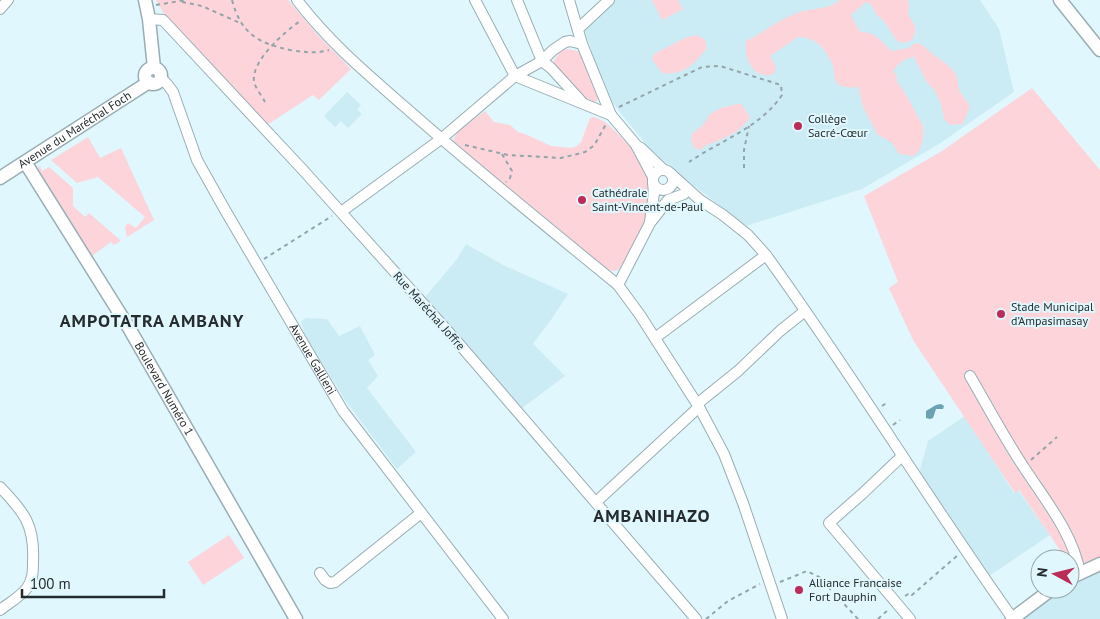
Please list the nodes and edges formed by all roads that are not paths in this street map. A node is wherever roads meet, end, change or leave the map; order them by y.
1 (8, 0) edge
2 (297, 0) edge
3 (474, 0) edge
4 (517, 0) edge
5 (569, 0) edge
6 (609, 0) edge
7 (1060, 0) edge
8 (146, 3) edge
9 (0, 9) edge
10 (150, 19) junction
11 (579, 28) junction
12 (582, 44) junction
13 (1100, 50) edge
14 (542, 61) junction
15 (155, 76) junction
16 (515, 76) junction
17 (584, 104) junction
18 (611, 115) junction
19 (441, 139) junction
20 (637, 146) junction
21 (25, 162) junction
22 (667, 172) junction
23 (0, 178) edge
24 (653, 180) junction
25 (667, 189) junction
26 (684, 194) junction
27 (700, 200) junction
28 (662, 206) junction
29 (341, 212) junction
30 (650, 223) junction
31 (766, 255) junction
32 (618, 285) junction
33 (805, 311) junction
34 (655, 338) junction
35 (970, 376) dead end
36 (698, 405) junction
37 (902, 456) junction
38 (0, 487) edge
39 (596, 502) junction
40 (421, 513) junction
41 (1074, 549) edge
42 (1100, 564) edge
43 (320, 573) dead end
44 (1080, 573) edge
45 (1039, 599) edge
46 (0, 610) edge
47 (296, 619) edge
48 (502, 619) edge
49 (696, 619) edge
50 (782, 619) edge
51 (910, 619) edge
52 (1013, 619) edge

1 - 9 street
2 - 19 street
3 - 16 street
4 - 14 street
5 - 11 street
6 - 11 street
7 - 13 main road
8 - 10 main road, Avenue Gallieni
10 - 15 main road, Avenue Gallieni
10 - 29 street, Rue Maréchal Joffre
11 - 12 street
12 - 14 street
12 - 18 street
14 - 16 street
14 - 17 street
15 - 21 main road, Avenue du Maréchal Foch
15 - 40 street, Avenue Gallieni
16 - 17 street
16 - 19 street
17 - 18 street
18 - 20 street
19 - 29 street
19 - 32 street
20 - 22 street
20 - 24 street
21 - 23 main road, Avenue du Maréchal Foch
21 - 47 main road, Boulevard Numéro 1
22 - 24 street
22 - 25 street
22 - 27 street
24 - 25 street
24 - 30 street
25 - 26 street
25 - 28 street
26 - 27 street
26 - 28 street
27 - 31 street
28 - 30 street
29 - 39 street, Rue Maréchal Joffre
30 - 32 street
31 - 33 street
31 - 34 street
32 - 34 street
33 - 36 street
33 - 37 street
34 - 36 street
35 - 41 street
36 - 39 street
36 - 50 street
37 - 51 street
37 - 52 street
38 - 46 street
39 - 49 street, Rue Maréchal Joffre
40 - 43 street
40 - 48 street, Avenue Gallieni
42 - 44 main road
45 - 52 main road

